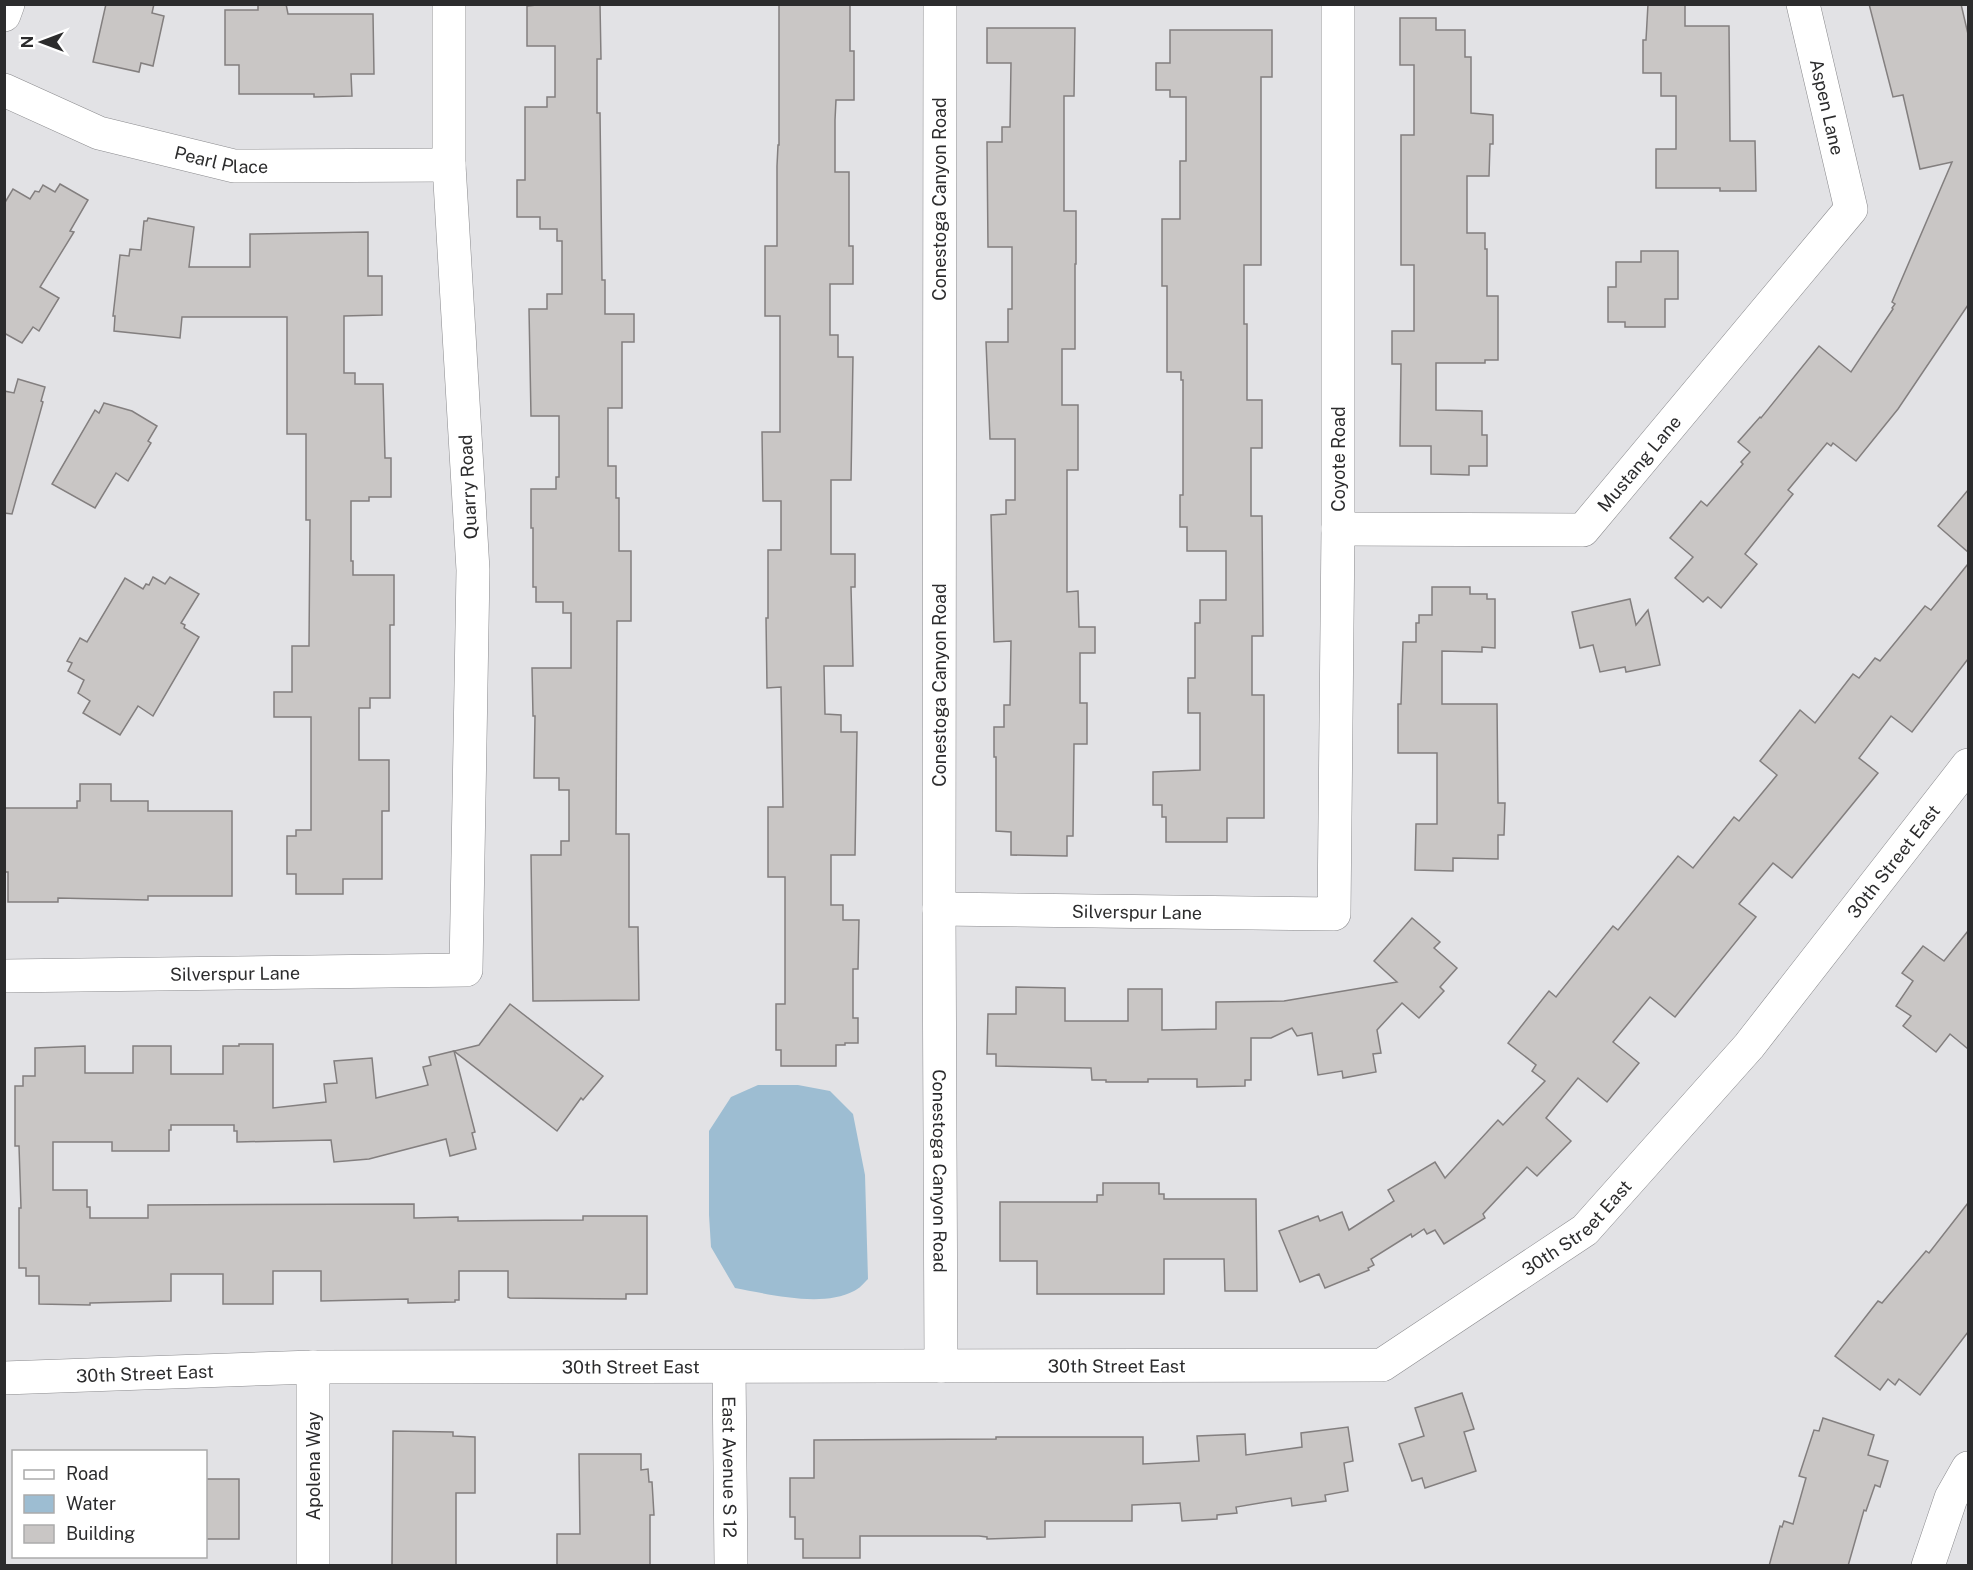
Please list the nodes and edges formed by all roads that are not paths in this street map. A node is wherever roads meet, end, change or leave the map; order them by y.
1 (8, 4) edge
2 (449, 4) edge
3 (940, 4) edge
4 (1338, 4) edge
5 (1803, 4) edge
6 (4, 15) edge
7 (4, 90) edge
8 (449, 165) junction
9 (1851, 208) joint
10 (1338, 529) junction
11 (1968, 765) edge
12 (939, 909) junction
13 (1334, 914) joint
14 (466, 970) joint
15 (4, 976) edge
16 (942, 1366) junction
17 (313, 1367) junction
18 (729, 1368) junction
19 (4, 1378) edge
20 (1968, 1468) edge
21 (313, 1566) edge
22 (730, 1566) edge
23 (1928, 1566) edge

1 - 6 street
2 - 8 street, Quarry Road
3 - 12 street, Conestoga Canyon Road
4 - 10 street, Coyote Road
5 - 9 street, Aspen Lane
7 - 8 street, Pearl Place
8 - 14 street, Quarry Road
9 - 10 street, Mustang Lane
10 - 13 street, Coyote Road
11 - 16 street, 30th Street East
12 - 13 street, Silverspur Lane
12 - 16 street, Conestoga Canyon Road
14 - 15 street, Silverspur Lane
16 - 18 street, 30th Street East
17 - 18 street, 30th Street East
17 - 19 street, 30th Street East
17 - 21 street, Apolena Way
18 - 22 street, East Avenue S 12
20 - 23 street

